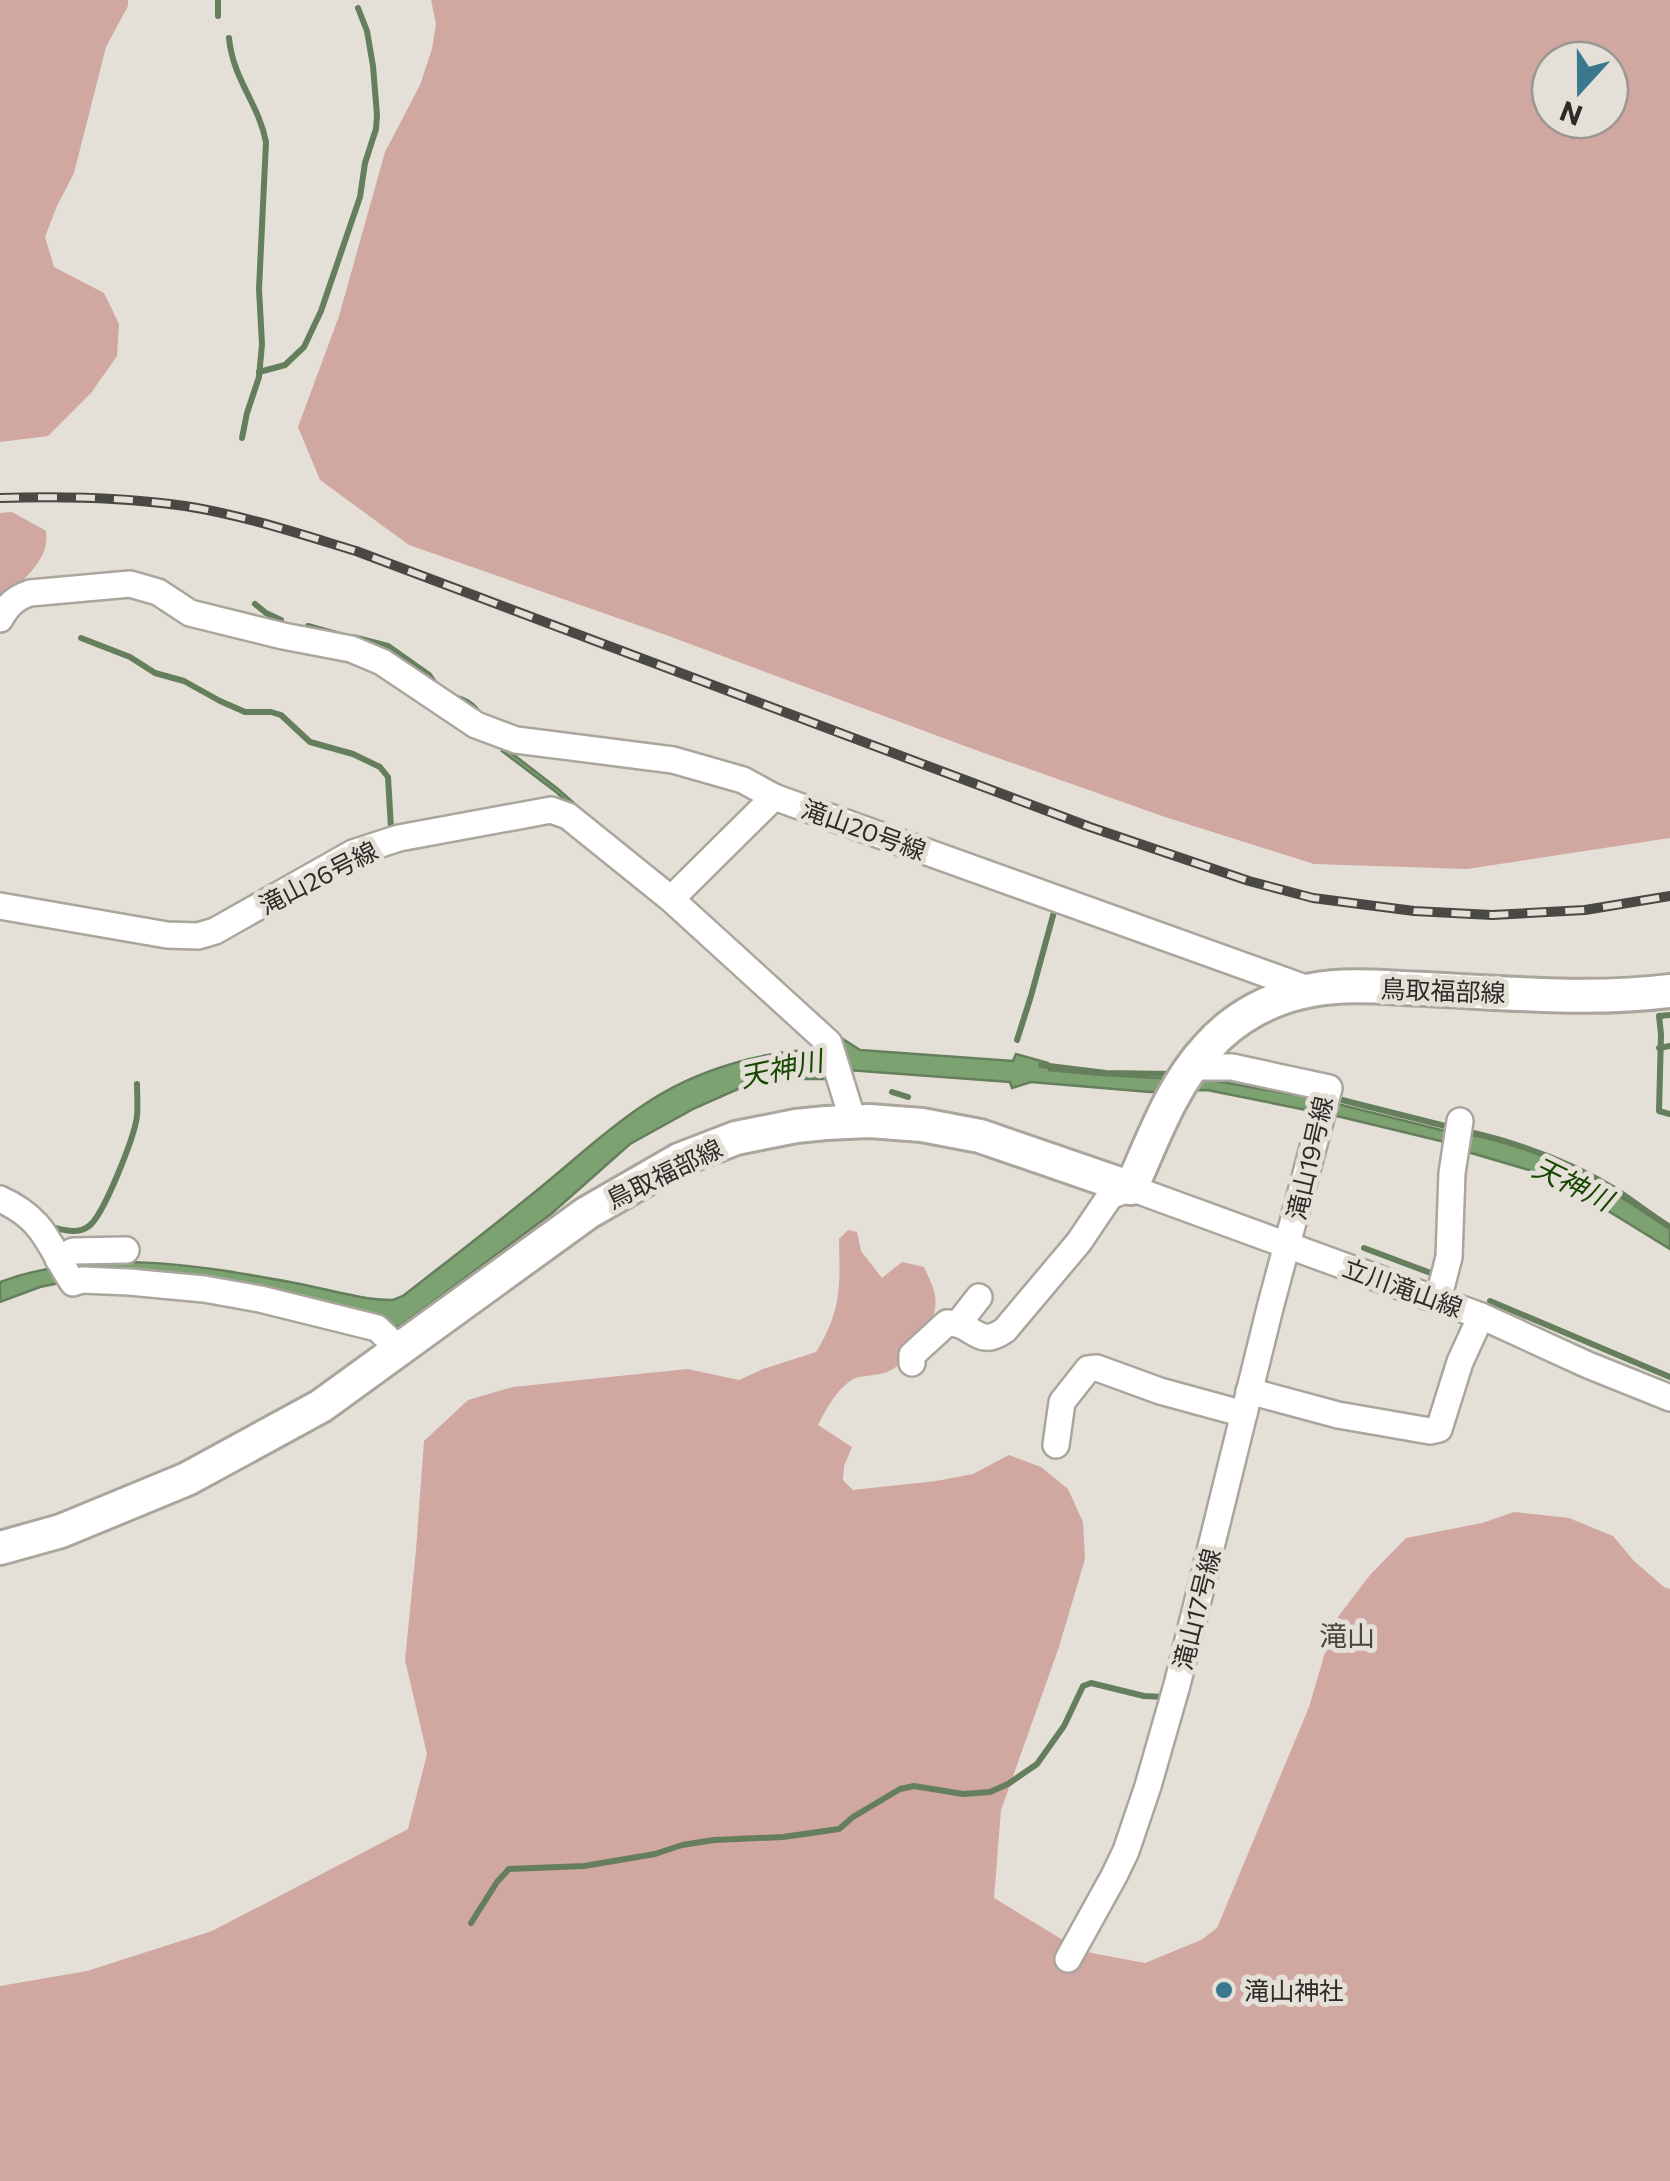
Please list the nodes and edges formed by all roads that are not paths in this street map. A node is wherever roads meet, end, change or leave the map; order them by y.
1 (0, 619) edge
2 (774, 797) junction
3 (672, 900) junction
4 (0, 906) edge
5 (1311, 990) junction
6 (1670, 991) edge
7 (1190, 1069) junction
8 (853, 1121) junction
9 (1460, 1121) dead end
10 (1131, 1188) junction
11 (0, 1199) edge
12 (1288, 1245) junction
13 (126, 1250) dead end
14 (64, 1268) junction
15 (979, 1298) dead end
16 (1438, 1300) junction
17 (1481, 1316) junction
18 (958, 1324) junction
19 (400, 1350) junction
20 (912, 1362) dead end
21 (1670, 1398) edge
22 (1247, 1402) junction
23 (1056, 1444) dead end
24 (0, 1548) edge
25 (1068, 1959) dead end

1 - 2 street
2 - 3 street, 滝山20号線
2 - 5 street, 滝山20号線
3 - 4 street, 滝山26号線
3 - 8 street
5 - 6 main road, 鳥取福部線
5 - 7 main road, 鳥取福部線
7 - 10 main road, 鳥取福部線
7 - 12 street, 滝山19号線
8 - 10 main road, 鳥取福部線
8 - 19 main road, 鳥取福部線
9 - 16 street
10 - 12 street, 立川滝山線
10 - 18 street
11 - 14 street
12 - 16 street, 立川滝山線
12 - 22 street, 滝山17号線
13 - 14 street
14 - 19 street
15 - 18 street
16 - 17 street, 立川滝山線
17 - 21 street, 立川滝山線
17 - 22 street
18 - 20 street
19 - 24 main road, 鳥取福部線
22 - 23 street
22 - 25 street, 滝山17号線

